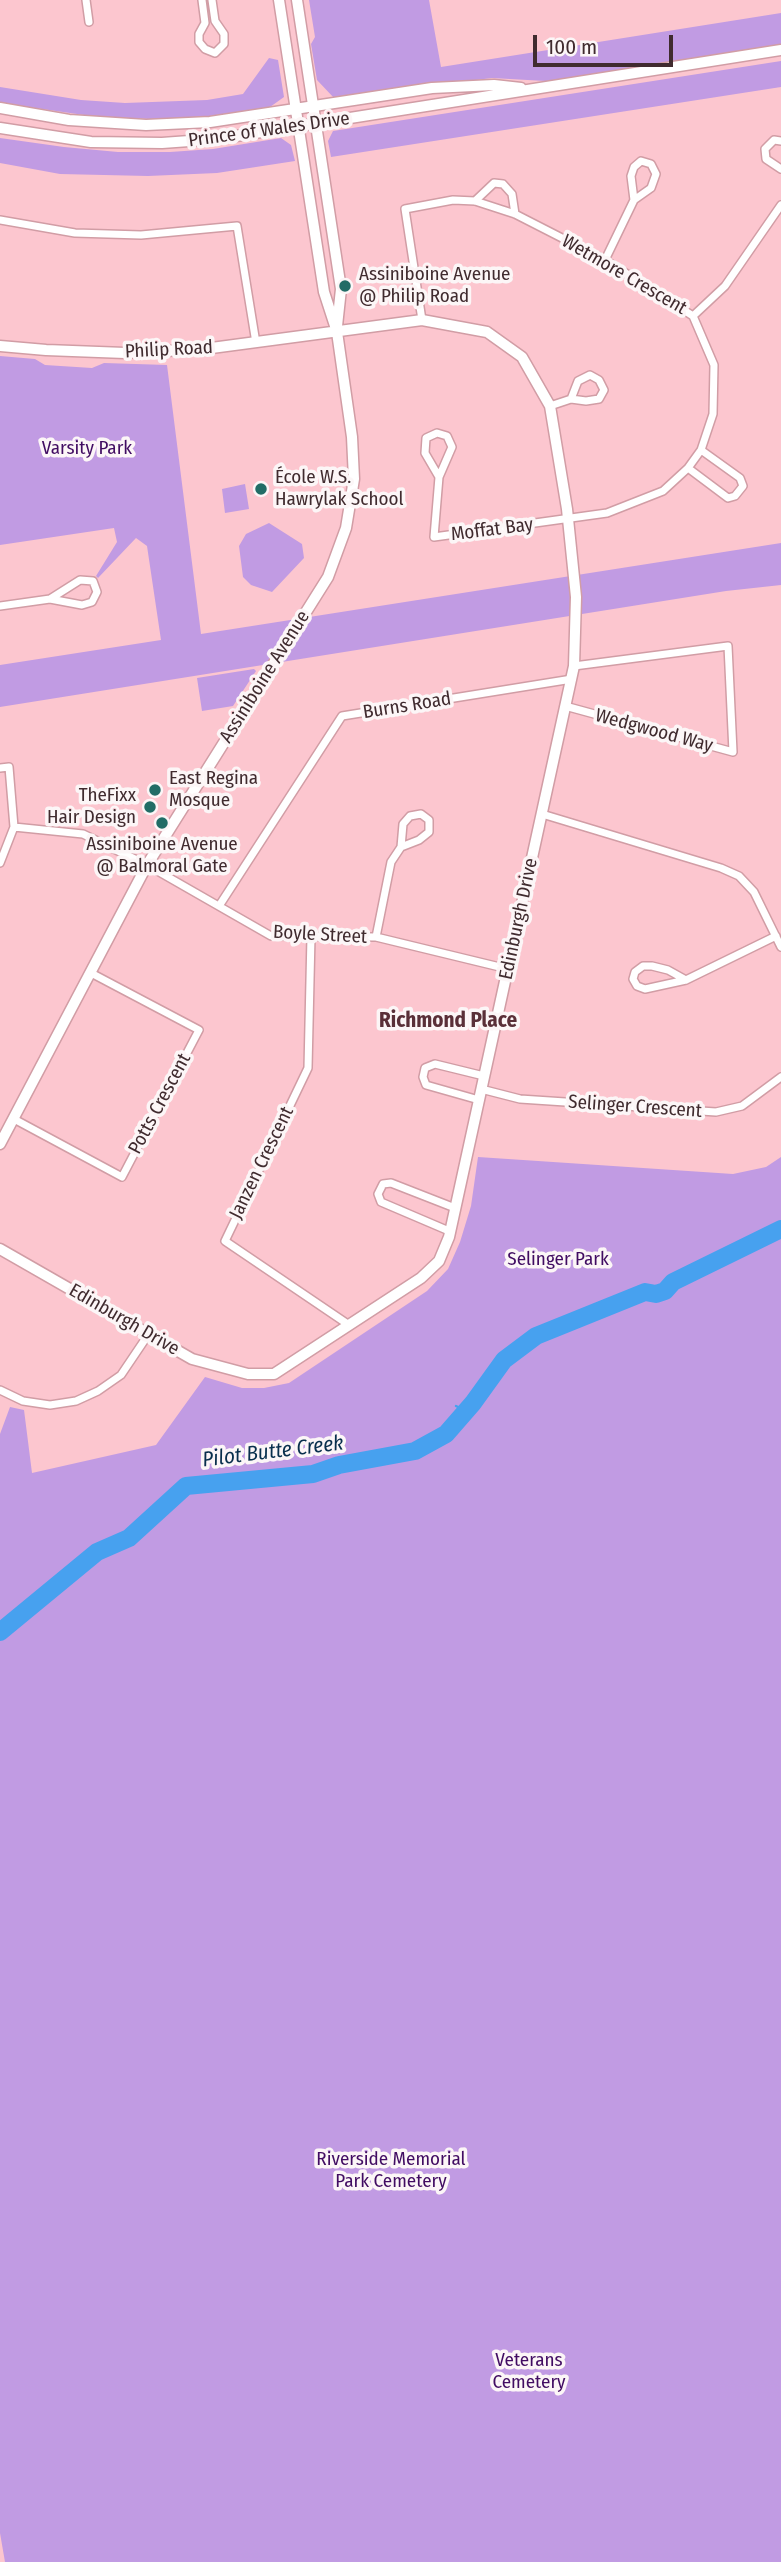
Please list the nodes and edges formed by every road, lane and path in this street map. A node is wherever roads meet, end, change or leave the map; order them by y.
1 (86, 0) edge
2 (202, 0) edge
3 (212, 0) edge
4 (279, 0) edge
5 (297, 0) edge
6 (89, 22) dead end
7 (781, 50) edge
8 (537, 89) junction
9 (314, 106) junction
10 (0, 108) edge
11 (296, 109) junction
12 (317, 124) junction
13 (299, 127) junction
14 (0, 128) edge
15 (781, 141) edge
16 (781, 169) edge
17 (635, 200) junction
18 (475, 201) junction
19 (781, 205) edge
20 (515, 214) junction
21 (0, 220) edge
22 (605, 260) junction
23 (693, 316) junction
24 (422, 320) junction
25 (337, 332) junction
26 (256, 343) junction
27 (0, 346) edge
28 (571, 399) junction
29 (551, 406) junction
30 (701, 450) junction
31 (688, 468) junction
32 (439, 477) junction
33 (568, 520) junction
34 (50, 599) junction
35 (0, 606) edge
36 (574, 666) junction
37 (572, 679) junction
38 (565, 706) junction
39 (0, 768) edge
40 (542, 814) junction
41 (14, 827) junction
42 (401, 847) junction
43 (0, 863) edge
44 (147, 865) junction
45 (219, 906) junction
46 (311, 936) junction
47 (776, 936) junction
48 (376, 937) junction
49 (781, 947) edge
50 (508, 969) junction
51 (91, 973) junction
52 (687, 980) junction
53 (484, 1076) junction
54 (781, 1077) edge
55 (480, 1094) junction
56 (14, 1119) junction
57 (0, 1144) edge
58 (455, 1208) junction
59 (449, 1231) junction
60 (0, 1249) edge
61 (349, 1325) junction
62 (148, 1335) junction
63 (0, 1390) edge

1 - 6 street
2 - 3 street
4 - 11 street, Assiniboine Avenue
5 - 9 street, Assiniboine Avenue
7 - 8 street, Prince of Wales Drive
8 - 9 street, Prince of Wales Drive
8 - 12 street, Prince of Wales Drive
9 - 11 street, Prince of Wales Drive
9 - 12 street, Assiniboine Avenue
10 - 11 street, Prince of Wales Drive
11 - 13 street, Assiniboine Avenue
12 - 13 street, Prince of Wales Drive
12 - 25 street, Assiniboine Avenue
13 - 14 street, Prince of Wales Drive
13 - 25 street, Assiniboine Avenue
15 - 16 street
17 - 17 street
17 - 22 street
18 - 20 street, Wetmore Crescent
18 - 20 street, Wetmore Crescent
18 - 24 street, Wetmore Crescent
19 - 23 street
20 - 22 street, Wetmore Crescent
21 - 26 street
22 - 23 street, Wetmore Crescent
23 - 30 street, Wetmore Crescent
24 - 25 street, Edinburgh Drive
24 - 29 street, Edinburgh Drive
25 - 26 street, Philip Road
25 - 44 street, Assiniboine Avenue
26 - 27 street, Philip Road
28 - 28 street
28 - 29 street
29 - 33 street, Edinburgh Drive
30 - 31 street, Wetmore Crescent
30 - 31 street
31 - 33 street, Wetmore Crescent
32 - 32 street, Moffat Bay
32 - 33 street, Moffat Bay
33 - 36 street, Edinburgh Drive
34 - 34 street
34 - 35 street
36 - 37 street, Edinburgh Drive
36 - 38 street, Wedgwood Way
37 - 38 street, Edinburgh Drive
37 - 45 street, Burns Road
38 - 40 street, Edinburgh Drive
39 - 41 street
40 - 47 street
40 - 50 street, Edinburgh Drive
41 - 43 street
41 - 44 street, Boyle Street
42 - 42 street
42 - 48 street
44 - 45 street, Boyle Street
44 - 51 street, Assiniboine Avenue
45 - 46 street, Boyle Street
46 - 48 street, Boyle Street
46 - 61 street, Janzen Crescent
47 - 49 street
47 - 52 street
48 - 50 street, Boyle Street
50 - 53 street, Edinburgh Drive
51 - 56 street, Assiniboine Avenue
51 - 56 street, Potts Crescent
52 - 52 street
53 - 55 street, Edinburgh Drive
53 - 55 street, Selinger Crescent
54 - 55 street, Selinger Crescent
55 - 58 street, Edinburgh Drive
56 - 57 street, Assiniboine Avenue
58 - 59 street, Edinburgh Drive
58 - 59 street
59 - 61 street, Edinburgh Drive
60 - 62 street, Edinburgh Drive
61 - 62 street, Edinburgh Drive
62 - 63 street

